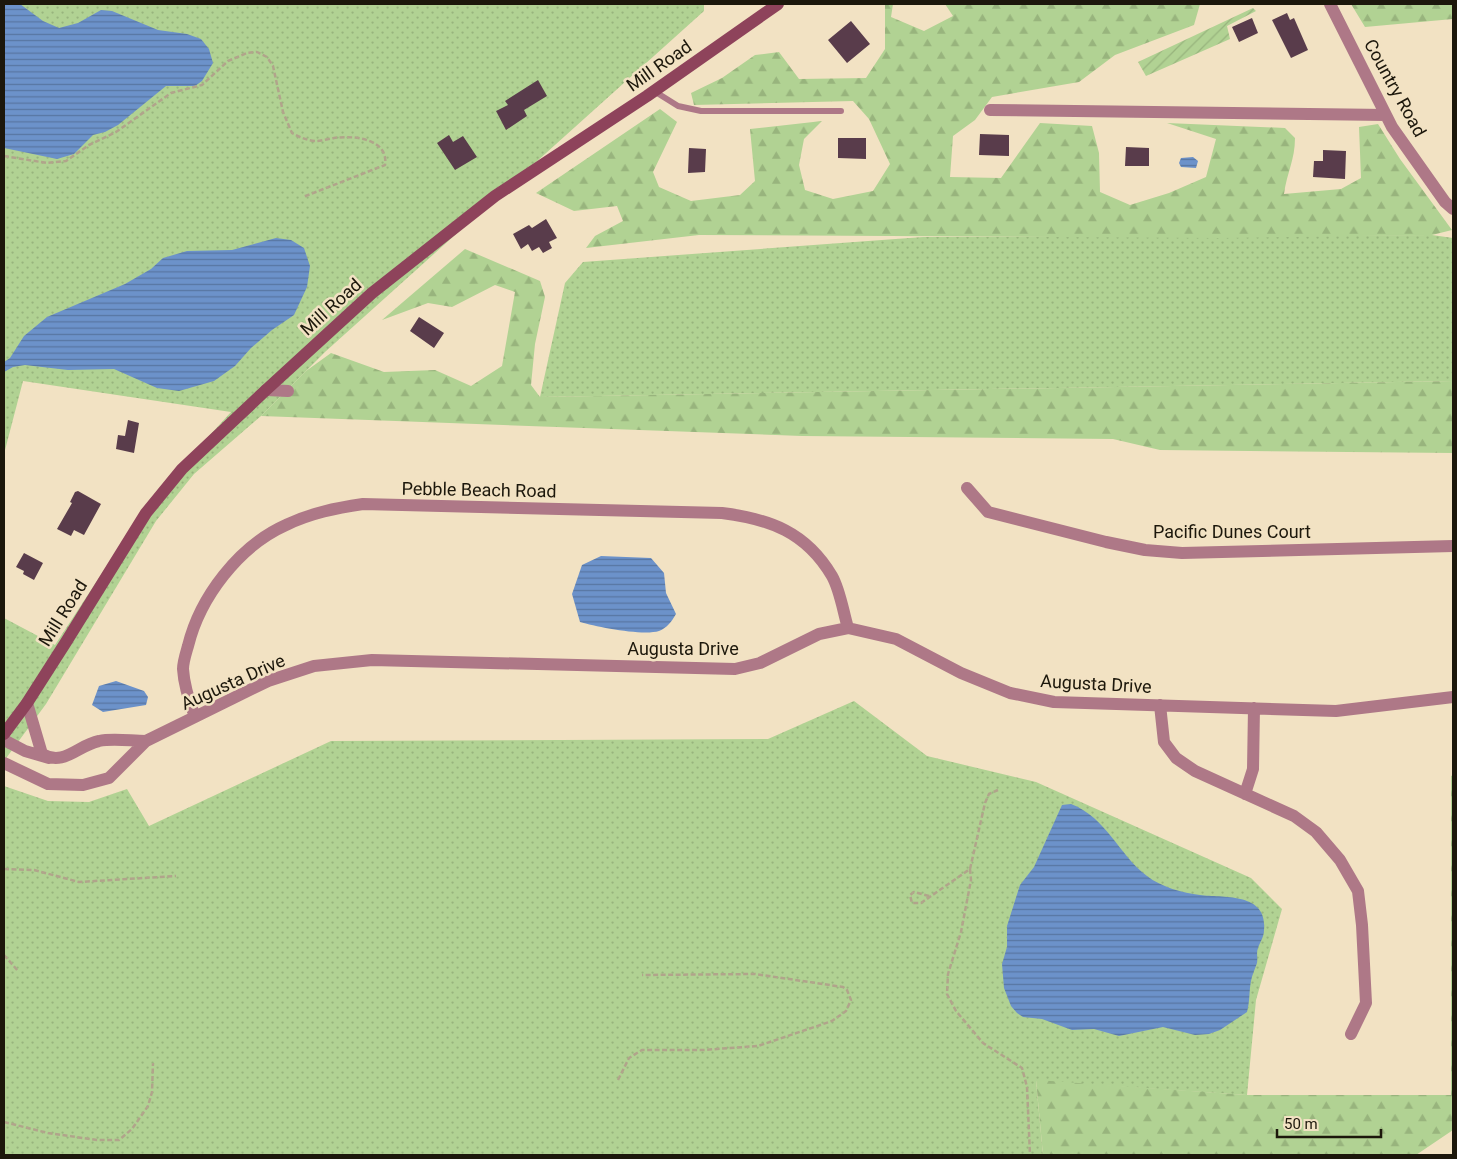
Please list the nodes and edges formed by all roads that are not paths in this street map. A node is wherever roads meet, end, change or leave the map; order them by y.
1 (778, 4) edge
2 (1330, 4) edge
3 (654, 91) junction
4 (990, 110) dead end
5 (841, 111) dead end
6 (1386, 115) junction
7 (1453, 209) edge
8 (266, 390) junction
9 (288, 391) dead end
10 (966, 488) dead end
11 (1453, 546) edge
12 (848, 628) junction
13 (1453, 698) edge
14 (27, 703) junction
15 (1160, 705) junction
16 (1254, 708) junction
17 (195, 717) junction
18 (4, 734) edge
19 (4, 740) edge
20 (146, 741) junction
21 (49, 758) junction
22 (4, 763) edge
23 (1245, 794) junction
24 (1351, 1034) dead end

1 - 3 main road, Mill Road
2 - 6 street, Country Road
3 - 5 lane
3 - 8 main road, Mill Road
4 - 6 street
6 - 7 street, Country Road
8 - 9 street
8 - 14 main road, Mill Road
10 - 11 street, Pacific Dunes Court
12 - 15 street, Augusta Drive
12 - 17 street, Augusta Drive
12 - 17 street, Pebble Beach Road
13 - 16 street, Augusta Drive
14 - 18 main road, Mill Road
14 - 21 street
15 - 16 street, Augusta Drive
15 - 23 street
16 - 23 street
17 - 20 street, Augusta Drive
19 - 21 street, Augusta Drive
20 - 21 street, Augusta Drive
20 - 22 street, Augusta Drive
23 - 24 street

